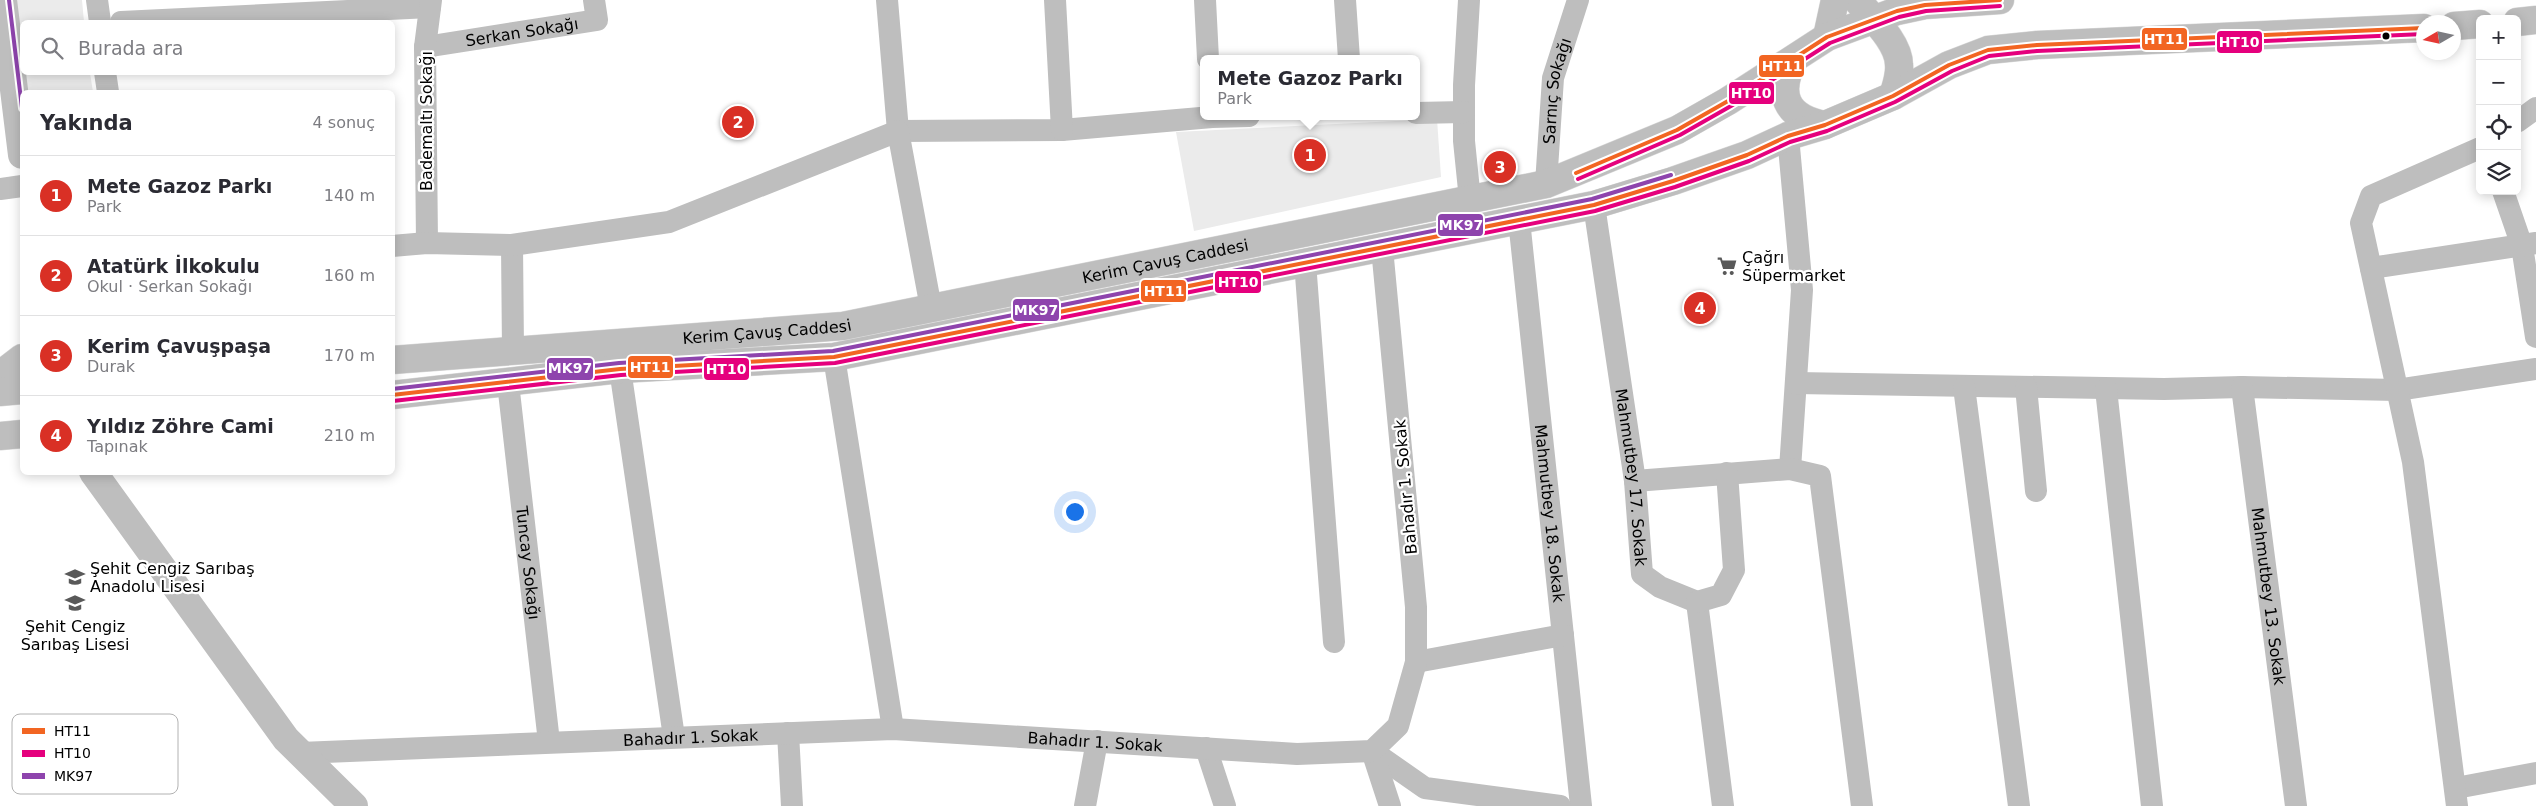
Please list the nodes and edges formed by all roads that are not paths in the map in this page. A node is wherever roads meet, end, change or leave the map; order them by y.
1 (3, 0) edge
2 (97, 0) edge
3 (594, 0) edge
4 (887, 0) edge
5 (1055, 0) edge
6 (1205, 0) edge
7 (1345, 0) edge
8 (1469, 0) edge
9 (1578, 0) edge
10 (1835, 0) edge
11 (2000, 0) edge
12 (431, 4) edge
13 (1881, 8) edge
14 (100, 20) edge
15 (155, 20) edge
16 (2536, 20) edge
17 (2521, 22) edge
18 (2476, 24) edge
19 (2461, 25) edge
20 (9, 26) edge
21 (2416, 28) edge
22 (1827, 37) junction
23 (425, 47) junction
24 (1208, 55) edge
25 (1349, 55) edge
26 (1794, 59) junction
27 (105, 75) edge
28 (108, 90) edge
29 (1893, 96) junction
30 (2536, 108) edge
31 (1464, 112) junction
32 (1420, 113) edge
33 (1200, 118) edge
34 (2521, 119) edge
35 (1825, 126) junction
36 (1062, 130) junction
37 (898, 131) junction
38 (20, 135) edge
39 (1788, 136) junction
40 (2476, 150) edge
41 (1546, 184) junction
42 (20, 186) edge
43 (0, 189) edge
44 (2505, 195) edge
45 (1470, 200) junction
46 (1594, 205) junction
47 (1519, 220) junction
48 (428, 243) junction
49 (512, 245) junction
50 (2529, 245) edge
51 (395, 246) edge
52 (1382, 248) junction
53 (1305, 262) junction
54 (2370, 268) junction
55 (931, 308) junction
56 (2536, 338) edge
57 (513, 350) junction
58 (834, 357) junction
59 (20, 360) edge
60 (395, 360) edge
61 (620, 369) junction
62 (2536, 369) edge
63 (0, 376) edge
64 (508, 383) junction
65 (1796, 383) junction
66 (1964, 386) junction
67 (2026, 387) junction
68 (2242, 387) junction
69 (2106, 389) junction
70 (20, 390) edge
71 (2397, 390) junction
72 (0, 392) edge
73 (395, 395) edge
74 (20, 434) edge
75 (0, 436) edge
76 (1790, 469) junction
77 (1727, 473) junction
78 (95, 475) edge
79 (1635, 481) junction
80 (2036, 491) dead end
81 (1697, 602) junction
82 (1563, 635) junction
83 (1334, 642) dead end
84 (1416, 662) junction
85 (893, 728) junction
86 (788, 733) junction
87 (674, 737) junction
88 (1098, 741) junction
89 (549, 742) junction
90 (1206, 748) junction
91 (1372, 751) junction
92 (300, 753) junction
93 (2536, 773) edge
94 (2457, 797) edge
95 (1553, 805) edge
96 (354, 806) edge
97 (792, 806) edge
98 (1085, 806) edge
99 (1225, 806) edge
100 (1390, 806) edge
101 (1582, 806) edge
102 (1723, 806) edge
103 (1862, 806) edge
104 (2019, 806) edge
105 (2152, 806) edge
106 (2296, 806) edge

1 - 20 main road
2 - 14 street
3 - 23 street, Serkan Sokağı
4 - 37 street
5 - 36 street
6 - 24 street
7 - 25 street
8 - 31 street
9 - 41 street, Sarnıç Sokağı
10 - 22 main road
11 - 13 main road, Kerim Çavuş Caddesi
12 - 15 street
12 - 23 street, Bademaltı Sokağı
13 - 22 main road, Kerim Çavuş Caddesi
13 - 29 main road
16 - 17 main road
18 - 19 main road
20 - 38 main road
21 - 29 main road, Kerim Çavuş Caddesi
22 - 26 main road, Kerim Çavuş Caddesi
23 - 48 street, Bademaltı Sokağı
26 - 35 main road
26 - 41 main road, Kerim Çavuş Caddesi
27 - 28 street
29 - 35 main road, Kerim Çavuş Caddesi
30 - 34 street
31 - 32 street
31 - 45 street
33 - 36 street
35 - 39 main road, Kerim Çavuş Caddesi
36 - 37 street
37 - 49 street
37 - 55 street
39 - 46 main road, Kerim Çavuş Caddesi
39 - 65 street
40 - 54 street
41 - 45 main road, Kerim Çavuş Caddesi
42 - 43 street
44 - 50 street
45 - 55 main road, Kerim Çavuş Caddesi
46 - 47 main road, Kerim Çavuş Caddesi
46 - 79 street, Mahmutbey 17. Sokak
47 - 52 main road, Kerim Çavuş Caddesi
47 - 82 street, Mahmutbey 18. Sokak
48 - 49 street
48 - 51 street
49 - 57 street
50 - 54 street
50 - 56 street
52 - 53 main road, Kerim Çavuş Caddesi
52 - 84 street, Bahadır 1. Sokak
53 - 58 main road, Kerim Çavuş Caddesi
53 - 83 street
54 - 71 street
55 - 57 main road, Kerim Çavuş Caddesi
57 - 60 main road, Kerim Çavuş Caddesi
58 - 61 main road, Kerim Çavuş Caddesi
58 - 85 street
59 - 63 main road
61 - 64 main road, Kerim Çavuş Caddesi
61 - 87 street
62 - 71 street
64 - 73 main road, Kerim Çavuş Caddesi
64 - 89 street, Tuncay Sokağı
65 - 66 street
65 - 76 street
66 - 67 street
66 - 104 street
67 - 69 street
67 - 80 street
68 - 69 street
68 - 71 street
68 - 106 street, Mahmutbey 13. Sokak
69 - 105 street
70 - 72 main road
71 - 94 street
74 - 75 main road
76 - 77 street
76 - 103 street
77 - 79 street
77 - 81 street
78 - 92 main road
79 - 81 street, Mahmutbey 17. Sokak
81 - 102 street
82 - 84 street
82 - 101 street, Mahmutbey 18. Sokak
84 - 91 street, Bahadır 1. Sokak
85 - 86 street, Bahadır 1. Sokak
85 - 88 street, Bahadır 1. Sokak
86 - 87 street, Bahadır 1. Sokak
86 - 97 street
87 - 89 street, Bahadır 1. Sokak
88 - 90 street, Bahadır 1. Sokak
88 - 98 street
89 - 92 street, Bahadır 1. Sokak
90 - 91 street, Bahadır 1. Sokak
90 - 99 street
91 - 95 street
91 - 100 street
92 - 96 main road
93 - 94 street

